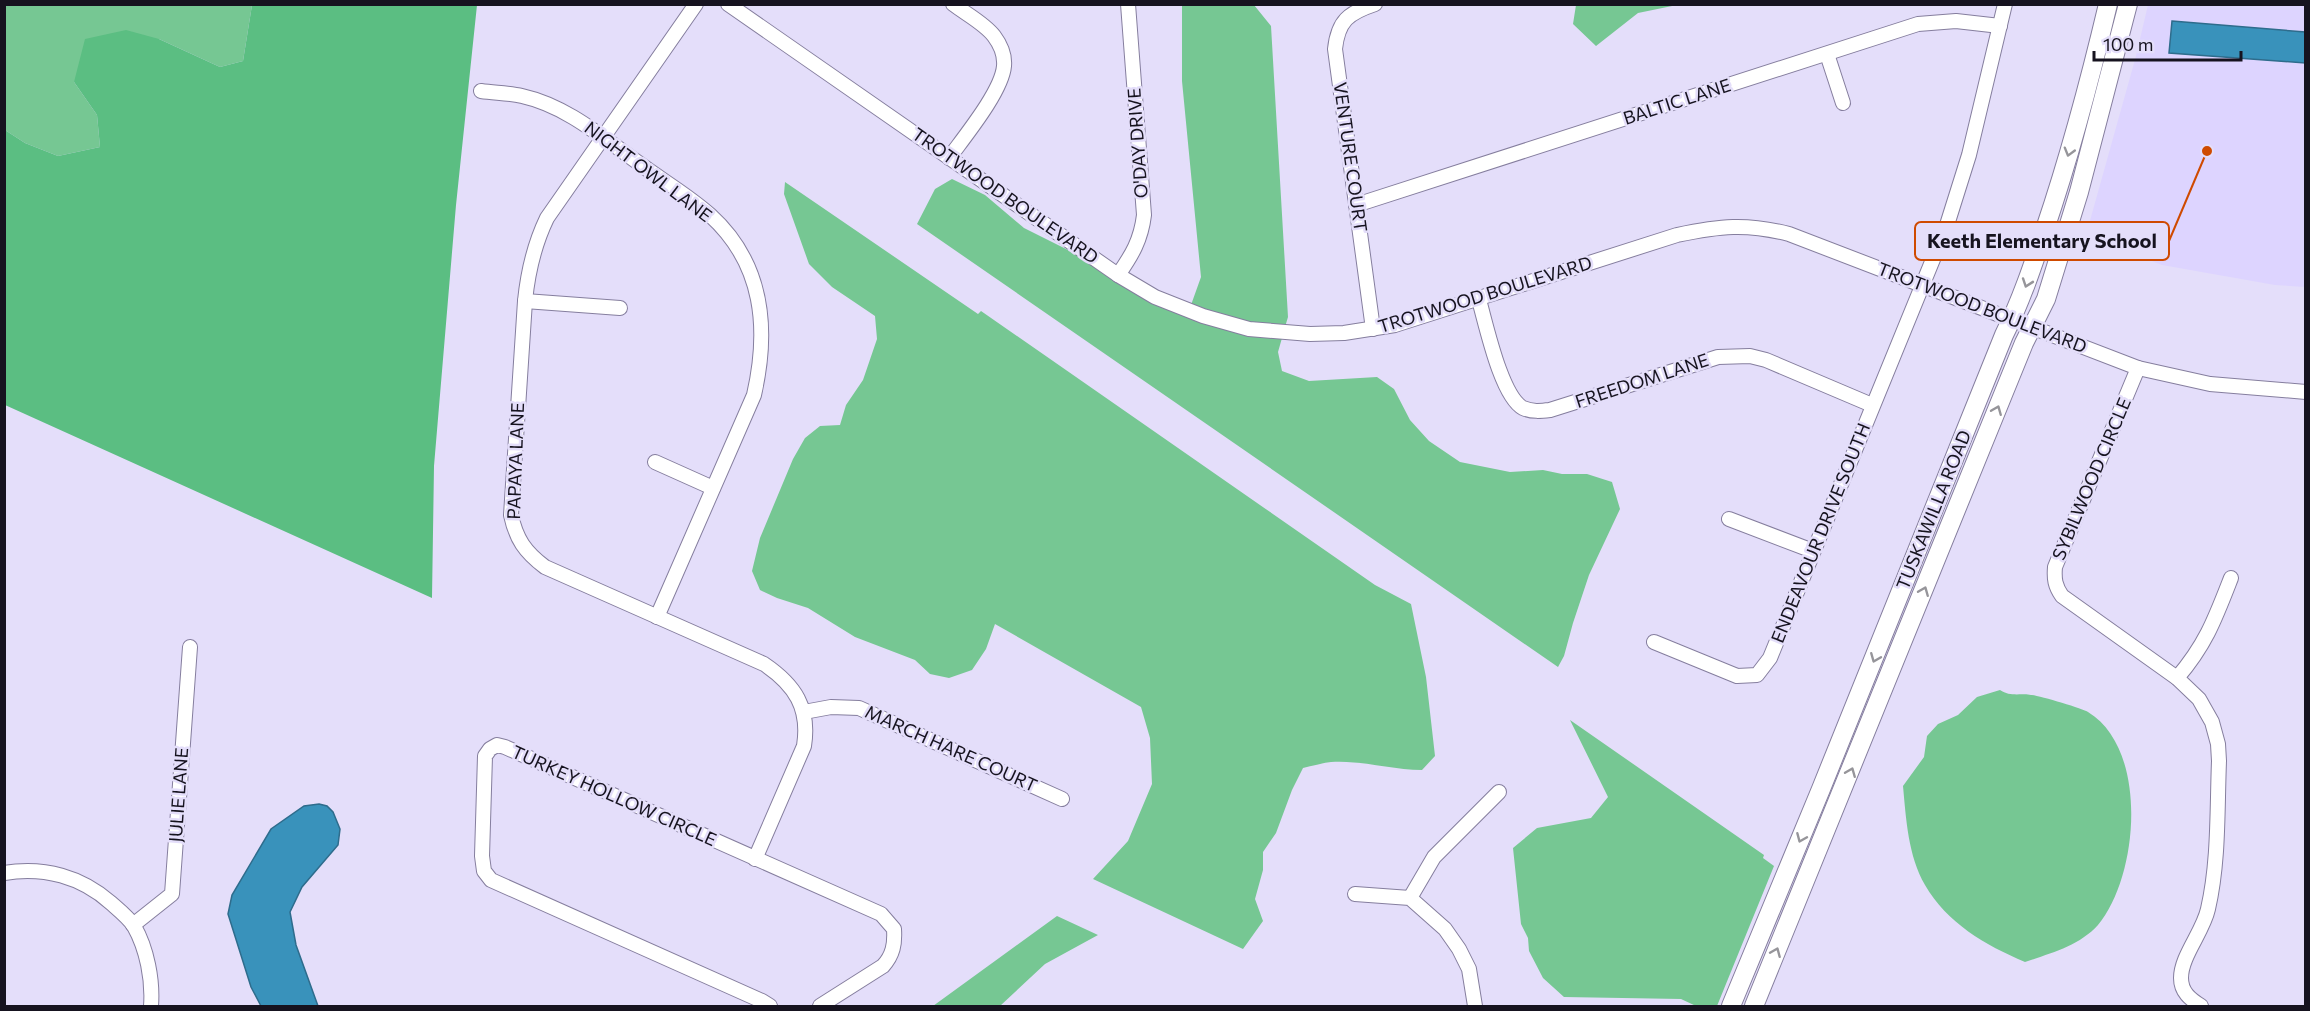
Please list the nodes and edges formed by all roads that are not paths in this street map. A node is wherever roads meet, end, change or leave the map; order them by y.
1 (696, 4) edge
2 (728, 4) edge
3 (953, 4) edge
4 (1128, 4) edge
5 (1375, 4) edge
6 (2005, 4) edge
7 (2108, 4) edge
8 (2128, 4) edge
9 (2000, 26) junction
10 (1827, 54) junction
11 (481, 91) dead end
12 (2095, 98) junction
13 (1843, 103) dead end
14 (603, 138) junction
15 (950, 158) junction
16 (2059, 187) junction
17 (2079, 192) junction
18 (1356, 205) junction
19 (1118, 275) junction
20 (1923, 286) junction
21 (1479, 300) junction
22 (525, 301) junction
23 (620, 308) dead end
24 (2011, 320) junction
25 (2032, 328) junction
26 (1373, 330) junction
27 (2138, 368) junction
28 (2306, 392) edge
29 (1872, 405) junction
30 (655, 462) dead end
31 (713, 488) junction
32 (1729, 519) dead end
33 (1813, 551) junction
34 (2231, 578) dead end
35 (657, 617) junction
36 (1654, 642) dead end
37 (190, 646) dead end
38 (2177, 678) junction
39 (804, 712) junction
40 (1499, 792) dead end
41 (1062, 799) dead end
42 (755, 859) junction
43 (4, 873) edge
44 (1355, 894) dead end
45 (1410, 898) junction
46 (133, 926) junction
47 (151, 1006) edge
48 (770, 1006) edge
49 (820, 1006) edge
50 (1475, 1006) edge
51 (1731, 1006) edge
52 (1755, 1006) edge
53 (2201, 1006) edge

1 - 14 street, PAPAYA LANE
2 - 15 street, TROTWOOD BOULEVARD
3 - 15 street
4 - 19 street, O'DAY DRIVE
5 - 18 street, VENTURE COURT
6 - 9 street, ENDEAVOUR DRIVE SOUTH
7 - 12 main road, TUSKAWILLA ROAD
8 - 12 main road, TUSKAWILLA ROAD
9 - 10 street, BALTIC LANE
9 - 20 street, ENDEAVOUR DRIVE SOUTH
10 - 13 street
10 - 18 street, BALTIC LANE
11 - 14 street, NIGHT OWL LANE
12 -> 16 main road, TUSKAWILLA ROAD
12 - 17 main road, TUSKAWILLA ROAD
14 - 22 street, PAPAYA LANE
14 - 31 street, NIGHT OWL LANE
15 - 19 street, TROTWOOD BOULEVARD
16 - 17 main road
16 -> 24 main road, TUSKAWILLA ROAD
17 - 25 main road, TUSKAWILLA ROAD
18 - 26 street, VENTURE COURT
19 - 26 street, TROTWOOD BOULEVARD
20 - 21 street, TROTWOOD BOULEVARD
20 - 24 street, TROTWOOD BOULEVARD
20 - 29 street, ENDEAVOUR DRIVE SOUTH
21 - 26 street, TROTWOOD BOULEVARD
21 - 29 street, FREEDOM LANE
22 - 23 street
22 - 35 street, PAPAYA LANE
24 - 25 street, TROTWOOD BOULEVARD
24 -> 51 main road, TUSKAWILLA ROAD
25 - 27 street, TROTWOOD BOULEVARD
52 -> 25 main road, TUSKAWILLA ROAD
27 - 28 street, TROTWOOD BOULEVARD
27 - 38 street, SYBILWOOD CIRCLE
29 - 33 street, ENDEAVOUR DRIVE SOUTH
30 - 31 street
31 - 35 street, NIGHT OWL LANE
32 - 33 street
33 - 36 street, ENDEAVOUR DRIVE SOUTH
34 - 38 street
35 - 39 street, PAPAYA LANE
37 - 46 street, JULIE LANE
38 - 53 street, SYBILWOOD CIRCLE
39 - 41 street, MARCH HARE COURT
39 - 42 street, PAPAYA LANE
40 - 45 street
42 - 48 street, TURKEY HOLLOW CIRCLE
42 - 49 street, TURKEY HOLLOW CIRCLE
43 - 46 street
44 - 45 street
45 - 50 street
46 - 47 street

